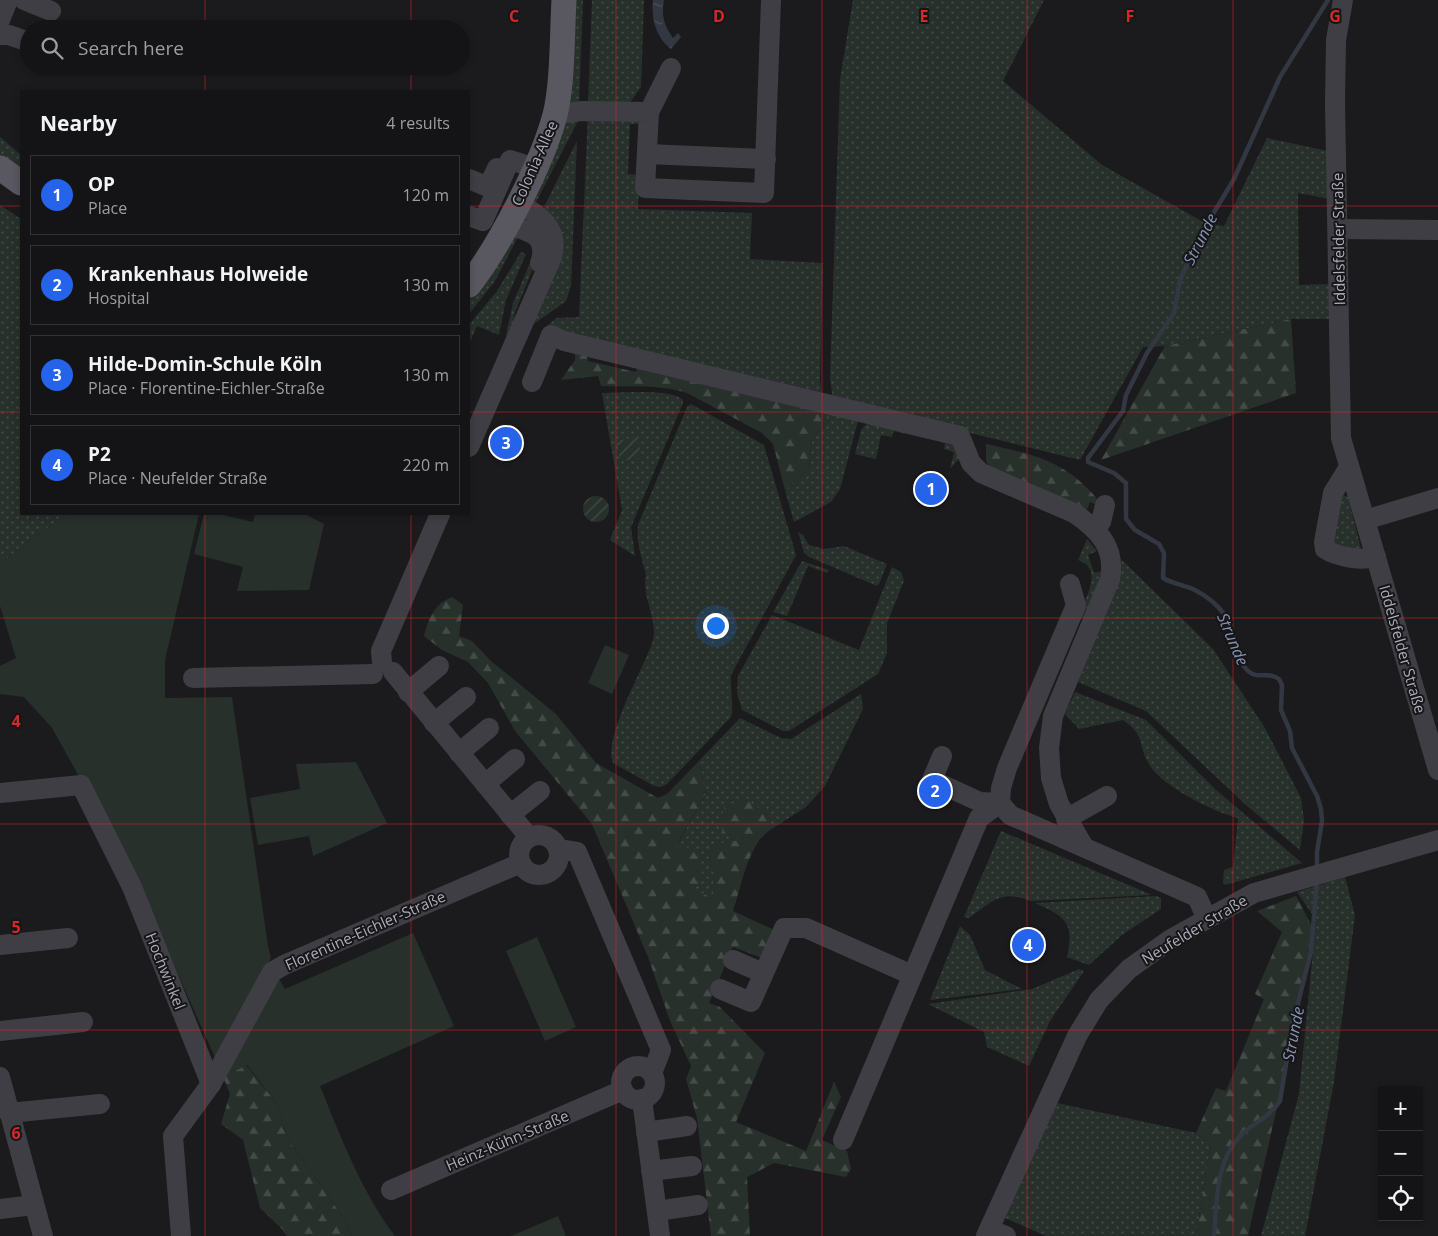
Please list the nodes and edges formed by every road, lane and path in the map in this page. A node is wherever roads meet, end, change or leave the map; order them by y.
1 (8, 0) edge
2 (24, 0) edge
3 (564, 0) edge
4 (771, 0) edge
5 (1341, 5) edge
6 (52, 11) dead end
7 (0, 20) edge
8 (0, 35) edge
9 (20, 39) edge
10 (671, 68) dead end
11 (649, 112) junction
12 (555, 114) junction
13 (647, 154) junction
14 (766, 159) junction
15 (510, 160) junction
16 (0, 168) edge
17 (535, 168) junction
18 (470, 179) edge
19 (20, 182) edge
20 (518, 203) junction
21 (470, 216) edge
22 (506, 224) junction
23 (1338, 228) junction
24 (1438, 230) edge
25 (470, 284) edge
26 (533, 299) junction
27 (532, 382) dead end
28 (470, 445) edge
29 (1350, 467) junction
30 (1438, 498) edge
31 (1105, 505) dead end
32 (440, 515) edge
33 (1365, 520) junction
34 (1095, 529) junction
35 (1376, 557) junction
36 (1070, 584) dead end
37 (439, 666) dead end
38 (382, 670) junction
39 (193, 678) dead end
40 (408, 692) junction
41 (466, 697) dead end
42 (434, 723) junction
43 (489, 728) dead end
44 (459, 753) junction
45 (942, 756) dead end
46 (515, 759) dead end
47 (1438, 770) edge
48 (485, 784) junction
49 (540, 791) dead end
50 (0, 793) edge
51 (1107, 796) dead end
52 (1000, 803) junction
53 (510, 815) junction
54 (1066, 819) junction
55 (529, 837) junction
56 (1438, 840) edge
57 (1084, 847) junction
58 (558, 849) junction
59 (521, 863) junction
60 (1207, 918) junction
61 (68, 938) dead end
62 (0, 945) edge
63 (733, 960) dead end
64 (763, 973) junction
65 (912, 975) junction
66 (720, 989) dead end
67 (83, 1022) dead end
68 (0, 1031) edge
69 (652, 1074) junction
70 (0, 1077) edge
71 (210, 1084) junction
72 (623, 1090) junction
73 (642, 1099) junction
74 (100, 1104) dead end
75 (9, 1113) junction
76 (687, 1126) dead end
77 (646, 1132) junction
78 (843, 1140) dead end
79 (692, 1166) dead end
80 (651, 1171) junction
81 (391, 1190) dead end
82 (34, 1205) junction
83 (698, 1205) dead end
84 (0, 1209) edge
85 (657, 1211) junction
86 (994, 1234) edge
87 (43, 1236) edge
88 (181, 1236) edge
89 (660, 1236) edge

1 - 7 street
2 - 6 street
3 - 12 main road, Colonia-Allee
4 - 14 street
5 - 23 street, Iddelsfelder Straße
8 - 9 street
10 - 11 street
11 - 12 street
11 - 13 street
12 - 17 main road, Colonia-Allee
13 - 14 street
13 - 14 street
15 - 17 street
15 - 18 street
15 - 21 street
16 - 19 main road
17 - 20 main road, Colonia-Allee
20 - 22 main road, Colonia-Allee
20 - 26 street
22 - 25 main road, Colonia-Allee
22 - 26 street
23 - 24 street
23 - 29 street, Iddelsfelder Straße
26 - 28 street
27 - 34 street
29 - 33 street, Iddelsfelder Straße
29 - 35 street
30 - 33 street
31 - 34 street
32 - 38 street
33 - 35 street, Iddelsfelder Straße
34 - 54 street
35 - 47 street, Iddelsfelder Straße
36 - 52 street
37 - 40 street
38 - 39 street
38 - 40 street
40 - 42 street
41 - 42 street
42 - 44 street
43 - 44 street
44 - 48 street
45 - 52 street
46 - 48 street
48 - 53 street
49 - 53 street
50 - 71 street, Hochwinkel
51 - 54 street
52 - 57 street
52 - 65 street
53 - 55 street
54 - 57 street
55 - 58 street
55 - 59 street
56 - 60 street, Neufelder Straße
57 - 60 street
58 - 59 street
58 - 69 street
59 - 71 street, Florentine-Eichler-Straße
60 - 86 street, Neufelder Straße
61 - 62 street
63 - 64 street
64 - 65 street
64 - 66 street
65 - 78 street
67 - 68 street
69 - 72 street
69 - 73 street
70 - 75 street
71 - 88 street
72 - 73 street
72 - 81 street, Heinz-Kühn-Straße
73 - 77 street
74 - 75 street
75 - 82 street
76 - 77 street
77 - 80 street
79 - 80 street
80 - 85 street
82 - 84 street
82 - 87 street
83 - 85 street
85 - 89 street

